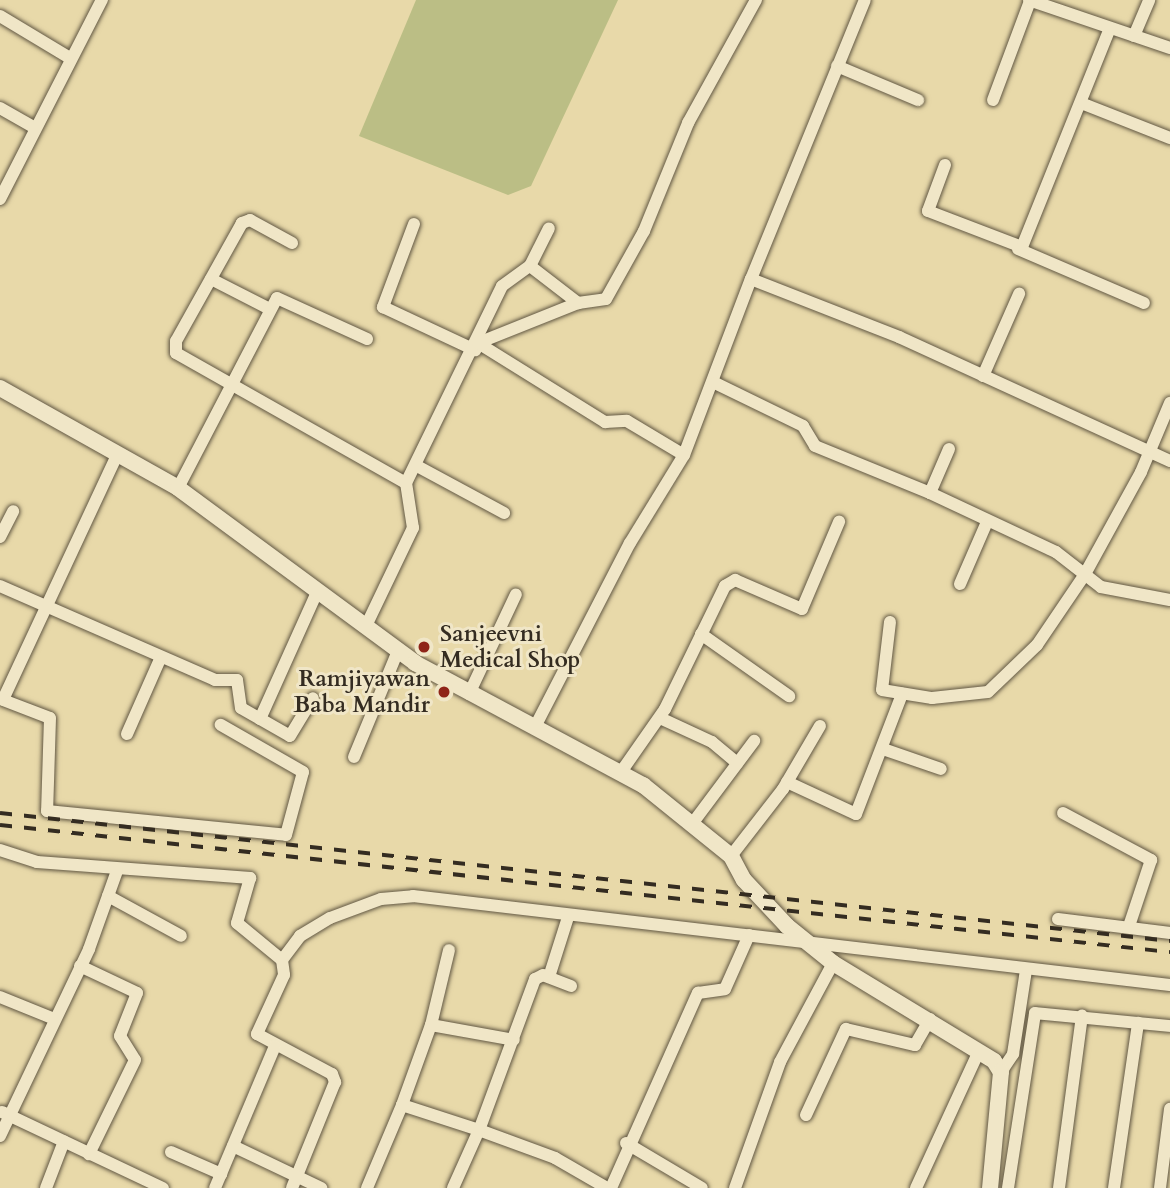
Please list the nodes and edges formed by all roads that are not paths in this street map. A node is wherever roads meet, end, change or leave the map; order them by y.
1 (102, 0) edge
2 (756, 0) edge
3 (865, 0) edge
4 (1030, 0) edge
5 (1149, 0) edge
6 (1058, 3) edge
7 (0, 16) edge
8 (1110, 28) junction
9 (1134, 36) junction
10 (1170, 48) edge
11 (70, 58) junction
12 (837, 66) junction
13 (918, 100) dead end
14 (993, 100) dead end
15 (1081, 103) junction
16 (0, 108) edge
17 (35, 128) junction
18 (1170, 138) edge
19 (945, 165) dead end
20 (1, 196) edge
21 (414, 224) dead end
22 (549, 229) dead end
23 (292, 243) dead end
24 (1018, 249) junction
25 (530, 265) junction
26 (211, 279) junction
27 (751, 279) junction
28 (1019, 293) dead end
29 (578, 303) junction
30 (1144, 303) dead end
31 (268, 308) junction
32 (367, 339) dead end
33 (477, 347) junction
34 (983, 376) junction
35 (715, 383) junction
36 (229, 387) junction
37 (1, 392) edge
38 (1170, 403) edge
39 (949, 449) dead end
40 (1151, 452) junction
41 (118, 453) junction
42 (684, 455) junction
43 (1170, 461) edge
44 (417, 466) junction
45 (406, 483) junction
46 (178, 488) junction
47 (930, 493) junction
48 (13, 511) dead end
49 (504, 513) dead end
50 (839, 522) dead end
51 (987, 522) junction
52 (0, 537) edge
53 (1085, 574) junction
54 (960, 584) dead end
55 (0, 586) edge
56 (318, 590) junction
57 (516, 594) dead end
58 (1170, 600) edge
59 (43, 604) junction
60 (890, 622) dead end
61 (366, 626) junction
62 (701, 634) junction
63 (398, 651) junction
64 (161, 657) junction
65 (469, 694) junction
66 (902, 694) junction
67 (789, 696) dead end
68 (313, 698) dead end
69 (660, 718) junction
70 (260, 719) junction
71 (537, 723) junction
72 (221, 725) dead end
73 (820, 726) dead end
74 (127, 734) dead end
75 (754, 741) dead end
76 (883, 749) junction
77 (354, 757) dead end
78 (737, 763) junction
79 (941, 769) dead end
80 (621, 772) junction
81 (787, 782) junction
82 (1063, 813) dead end
83 (692, 824) junction
84 (0, 850) edge
85 (731, 856) junction
86 (117, 871) junction
87 (108, 896) junction
88 (568, 917) junction
89 (1058, 919) dead end
90 (1129, 926) junction
91 (1170, 933) edge
92 (749, 935) junction
93 (181, 936) dead end
94 (812, 945) junction
95 (449, 950) dead end
96 (282, 960) junction
97 (833, 963) junction
98 (80, 966) junction
99 (1026, 970) junction
100 (549, 977) junction
101 (1170, 985) edge
102 (571, 986) dead end
103 (0, 997) edge
104 (1082, 1017) junction
105 (52, 1018) junction
106 (930, 1019) junction
107 (1138, 1023) junction
108 (432, 1025) junction
109 (1170, 1026) edge
110 (514, 1040) junction
111 (275, 1046) junction
112 (979, 1051) junction
113 (1001, 1072) junction
114 (402, 1105) junction
115 (1170, 1109) edge
116 (4, 1114) edge
117 (806, 1115) dead end
118 (479, 1130) junction
119 (0, 1136) edge
120 (64, 1141) junction
121 (626, 1143) junction
122 (233, 1146) junction
123 (171, 1152) dead end
124 (89, 1154) junction
125 (221, 1174) junction
126 (294, 1182) edge
127 (139, 1183) edge
128 (46, 1188) edge
129 (163, 1188) edge
130 (215, 1188) edge
131 (321, 1188) edge
132 (367, 1188) edge
133 (453, 1188) edge
134 (609, 1188) edge
135 (702, 1188) edge
136 (735, 1188) edge
137 (916, 1188) edge
138 (990, 1188) edge
139 (1008, 1188) edge
140 (1059, 1188) edge
141 (1114, 1188) edge
142 (1160, 1188) edge

1 - 11 street
2 - 29 street
3 - 12 street
4 - 6 street
4 - 14 street
5 - 9 street
6 - 8 street
7 - 11 street
8 - 9 street
8 - 15 street
9 - 10 street
11 - 17 street
12 - 13 street
12 - 27 street
15 - 18 street
15 - 24 street
16 - 17 street
17 - 20 street
19 - 24 street
21 - 33 street
22 - 25 street
23 - 26 street
24 - 30 street
25 - 29 street
25 - 33 street
26 - 31 street
26 - 36 street
27 - 34 street
27 - 35 street
28 - 34 street
29 - 33 street
31 - 32 street
31 - 36 street
33 - 42 street
33 - 44 street
34 - 40 street
35 - 42 street
35 - 47 street
36 - 45 street
36 - 46 street
37 - 41 street
38 - 40 street
39 - 47 street
40 - 43 street
40 - 53 street
41 - 46 street
41 - 59 street
42 - 71 street
44 - 45 street
44 - 49 street
45 - 61 street
46 - 56 street
47 - 51 street
48 - 52 street
50 - 62 street
51 - 53 street
51 - 54 street
53 - 58 street
53 - 66 street
55 - 59 street
56 - 61 street
56 - 70 street
57 - 65 street
59 - 64 street
59 - 72 street
60 - 66 street
61 - 63 street
62 - 67 street
62 - 69 street
63 - 65 street
63 - 77 street
64 - 70 street
64 - 74 street
65 - 71 street
66 - 76 street
68 - 70 street
69 - 78 street
69 - 80 street
71 - 80 street
73 - 81 street
75 - 78 street
76 - 79 street
76 - 81 street
78 - 83 street
80 - 83 street
81 - 85 street
82 - 90 street
83 - 85 street
84 - 86 street
85 - 94 street
86 - 87 street
86 - 96 street
87 - 93 street
87 - 98 street
88 - 92 street
88 - 96 street
88 - 100 street
89 - 90 street
90 - 91 street
92 - 94 street
92 - 121 street
94 - 97 street
94 - 99 street
95 - 108 street
96 - 111 street
97 - 106 street
97 - 136 street
98 - 105 street
98 - 124 street
99 - 101 street
99 - 113 street
100 - 102 street
100 - 110 street
103 - 105 street
104 - 107 street
104 - 139 street
104 - 140 street
105 - 116 street
106 - 112 street
106 - 117 street
107 - 109 street
107 - 141 street
108 - 110 street
108 - 114 street
110 - 118 street
111 - 122 street
111 - 126 street
112 - 113 street
112 - 137 street
113 - 138 street
114 - 118 street
114 - 132 street
115 - 142 street
116 - 119 street
116 - 120 street
118 - 133 street
118 - 134 street
120 - 124 street
120 - 128 street
121 - 134 street
121 - 135 street
122 - 125 street
122 - 126 street
123 - 125 street
124 - 127 street
125 - 130 street
126 - 131 street
127 - 129 street

